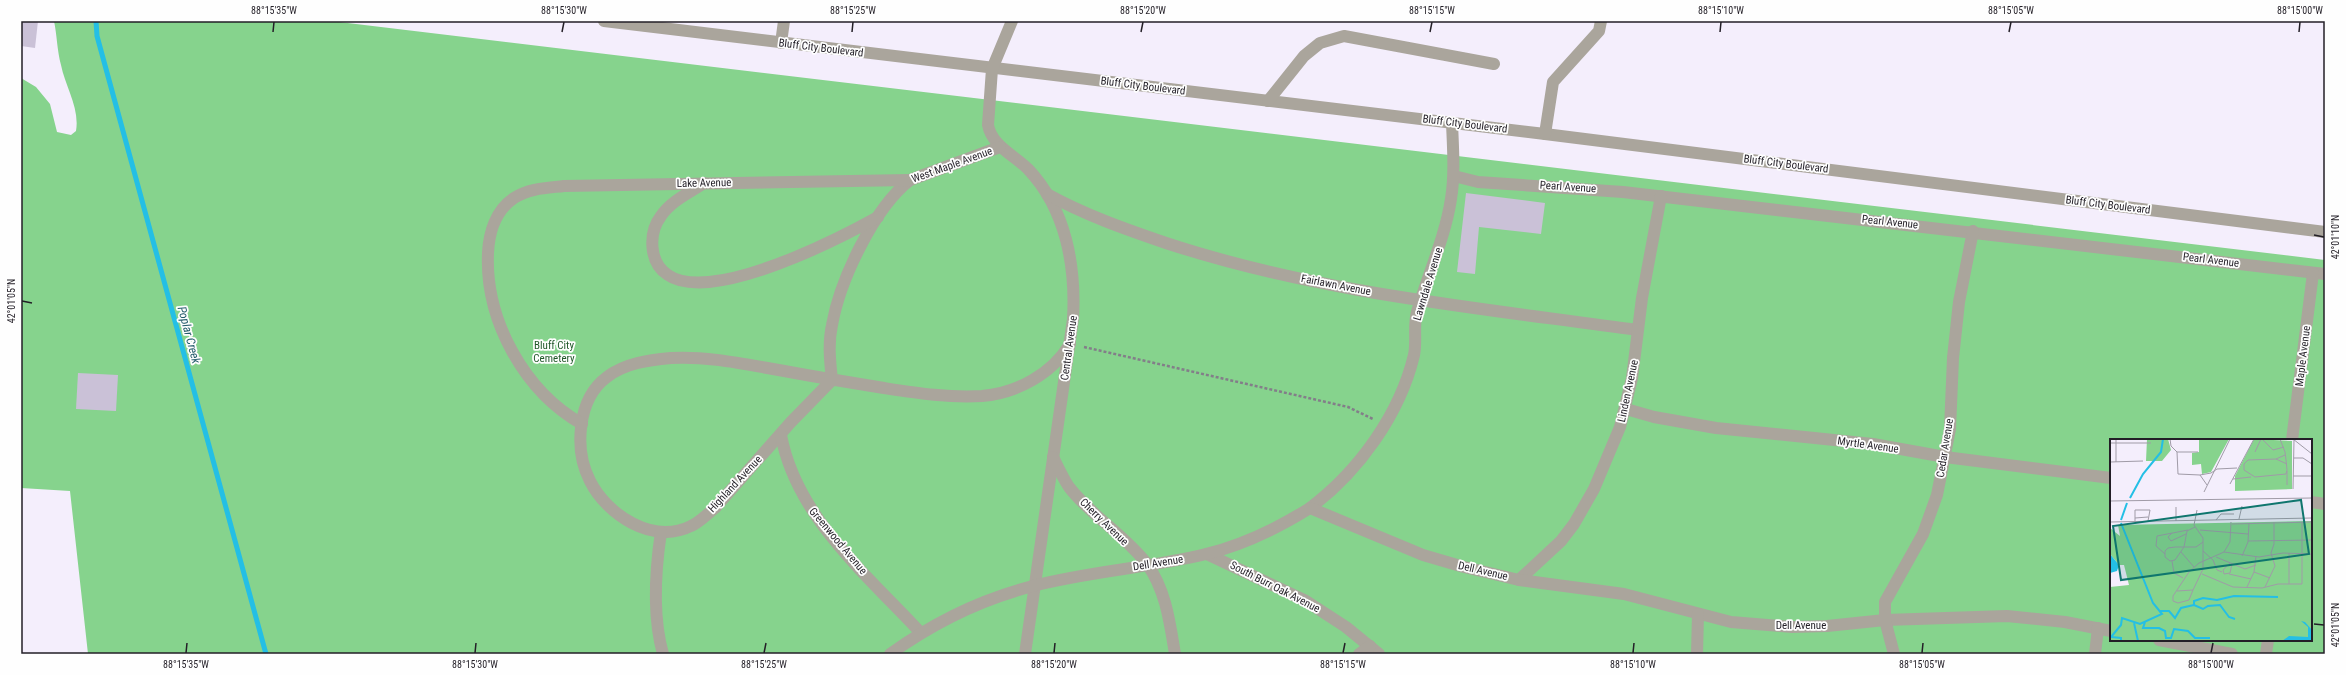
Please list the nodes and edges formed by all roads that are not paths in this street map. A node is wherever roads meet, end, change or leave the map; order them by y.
1 (604, 21) edge
2 (784, 21) edge
3 (1012, 21) edge
4 (1600, 21) edge
5 (781, 43) junction
6 (1494, 64) dead end
7 (992, 69) junction
8 (1268, 101) junction
9 (1452, 123) junction
10 (1545, 134) junction
11 (1000, 147) junction
12 (1454, 176) junction
13 (910, 180) junction
14 (705, 183) junction
15 (1047, 194) junction
16 (1661, 196) junction
17 (879, 217) junction
18 (1973, 231) junction
19 (2325, 232) edge
20 (2313, 273) junction
21 (2325, 274) edge
22 (1421, 300) junction
23 (1637, 330) junction
24 (1070, 344) junction
25 (832, 380) junction
26 (1626, 408) junction
27 (582, 424) junction
28 (781, 435) junction
29 (2292, 439) edge
30 (1053, 457) junction
31 (1945, 457) junction
32 (2110, 478) edge
33 (2312, 502) edge
34 (2325, 504) edge
35 (1310, 508) junction
36 (661, 532) junction
37 (1208, 554) junction
38 (1147, 564) junction
39 (1520, 580) junction
40 (1034, 586) junction
41 (1698, 614) junction
42 (1886, 620) junction
43 (2098, 628) junction
44 (2110, 631) edge
45 (920, 632) junction
46 (2164, 641) edge
47 (2268, 641) edge
48 (1374, 650) edge
49 (663, 654) edge
50 (890, 654) edge
51 (1024, 654) edge
52 (1175, 654) edge
53 (1359, 654) edge
54 (1697, 654) edge
55 (1894, 654) edge
56 (2095, 654) edge
57 (2232, 654) edge
58 (2266, 654) edge

1 - 5 street, Bluff City Boulevard
2 - 5 street
3 - 7 street, Central Avenue
4 - 10 street
5 - 7 street, Bluff City Boulevard
6 - 8 street
7 - 8 street, Bluff City Boulevard
7 - 11 street, Central Avenue
8 - 9 street, Bluff City Boulevard
9 - 10 street, Bluff City Boulevard
9 - 12 street, Lawndale Avenue
10 - 19 street, Bluff City Boulevard
11 - 13 street, West Maple Avenue
11 - 15 street, Central Avenue
12 - 16 street, Pearl Avenue
12 - 22 street, Lawndale Avenue
13 - 14 street, Lake Avenue
13 - 17 street, West Maple Avenue
14 - 17 street
14 - 27 street, Lake Avenue
15 - 22 street, Fairlawn Avenue
15 - 24 street, Central Avenue
16 - 18 street, Pearl Avenue
16 - 23 street, Linden Avenue
17 - 25 street, West Maple Avenue
18 - 20 street, Pearl Avenue
18 - 31 street, Cedar Avenue
20 - 21 street, Pearl Avenue
20 - 29 street, Maple Avenue
22 - 23 street, Fairlawn Avenue
22 - 35 street, Lawndale Avenue
23 - 26 street, Linden Avenue
24 - 25 street, Highland Avenue
24 - 30 street, Central Avenue
25 - 27 street, Highland Avenue
25 - 28 street, Highland Avenue
26 - 31 street, Myrtle Avenue
26 - 39 street, Linden Avenue
27 - 36 street, Highland Avenue
28 - 36 street, Highland Avenue
28 - 45 street, Greenwood Avenue
30 - 38 street, Cherry Avenue
30 - 40 street, Central Avenue
31 - 32 street, Myrtle Avenue
31 - 42 street, Cedar Avenue
33 - 34 street
35 - 37 street, Dell Avenue
35 - 39 street, Dell Avenue
36 - 49 street
37 - 38 street, Dell Avenue
37 - 48 street, South Burr Oak Avenue
38 - 40 street, Dell Avenue
38 - 52 street, Cherry Avenue
39 - 41 street, Dell Avenue
40 - 45 street, Dell Avenue
40 - 51 street, Central Avenue
41 - 42 street, Dell Avenue
41 - 54 street
42 - 43 street, Dell Avenue
42 - 55 street, Cedar Avenue
43 - 44 street, Dell Avenue
43 - 56 street
45 - 50 street, Dell Avenue
46 - 57 street
47 - 58 street
48 - 53 street

